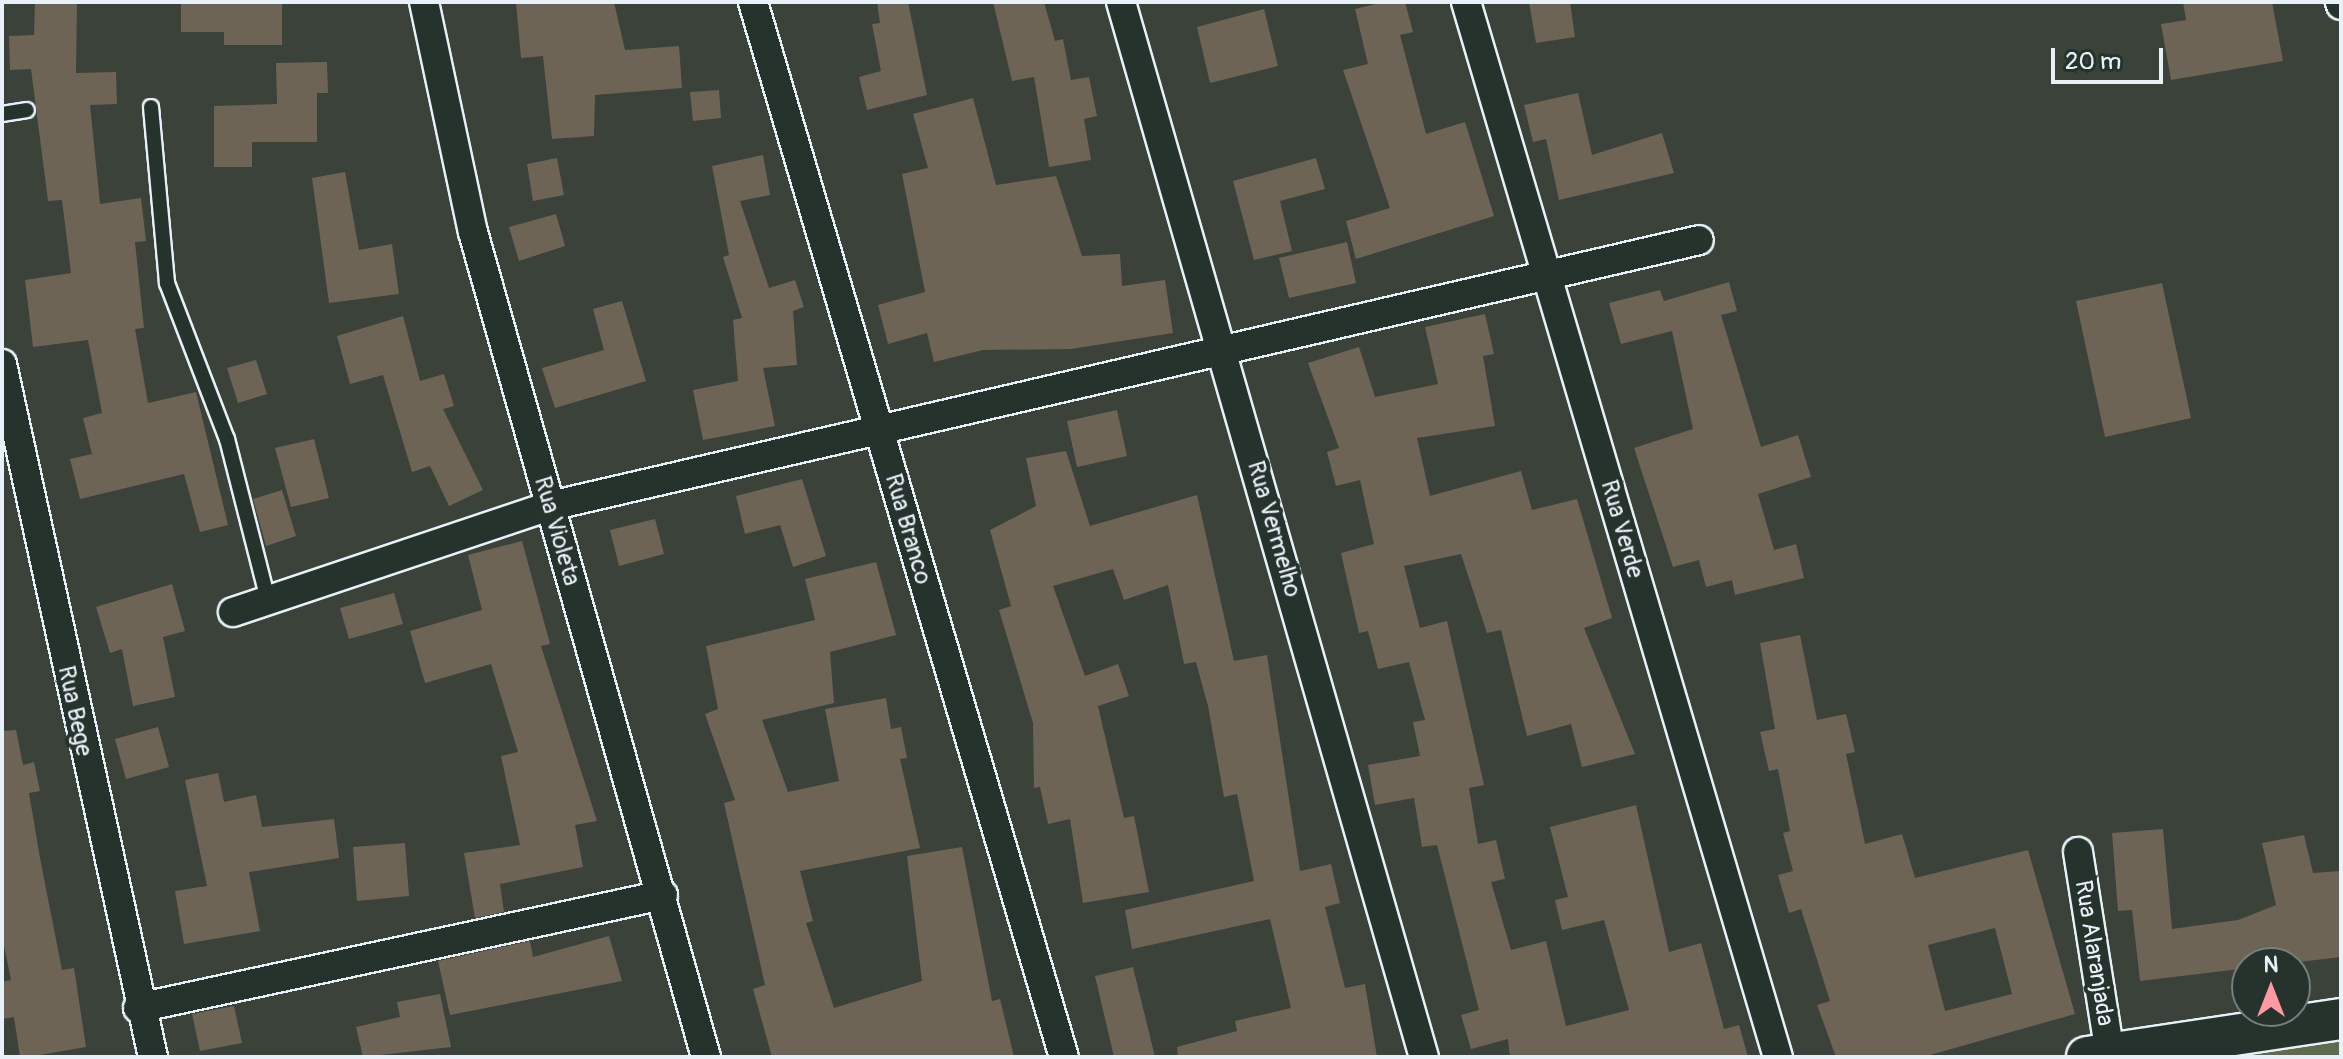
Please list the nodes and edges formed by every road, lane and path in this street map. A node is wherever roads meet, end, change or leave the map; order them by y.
1 (424, 2) edge
2 (753, 2) edge
3 (1121, 2) edge
4 (1466, 2) edge
5 (151, 107) dead end
6 (27, 110) dead end
7 (2, 114) edge
8 (1699, 240) dead end
9 (1547, 274) junction
10 (1222, 349) junction
11 (2, 364) edge
12 (878, 427) junction
13 (550, 506) junction
14 (268, 600) junction
15 (233, 612) dead end
16 (2078, 852) dead end
17 (663, 895) junction
18 (138, 1008) junction
19 (2341, 1019) edge
20 (2103, 1056) edge
21 (153, 1057) edge
22 (706, 1057) edge
23 (1064, 1057) edge
24 (1424, 1057) edge
25 (1778, 1057) edge

1 - 13 street, Rua Violeta
2 - 12 street, Rua Branco
3 - 10 street, Rua Vermelho
4 - 9 street, Rua Verde
5 - 14 lane
6 - 7 lane
8 - 9 street
9 - 10 street
9 - 25 street, Rua Verde
10 - 12 street
10 - 24 street, Rua Vermelho
11 - 18 street, Rua Bege
12 - 13 street
12 - 23 street, Rua Branco
13 - 14 street
13 - 17 street, Rua Violeta
14 - 15 street
16 - 20 street, Rua Alaranjada
17 - 18 street
17 - 22 street, Rua Violeta
18 - 21 street, Rua Bege
19 - 20 street

